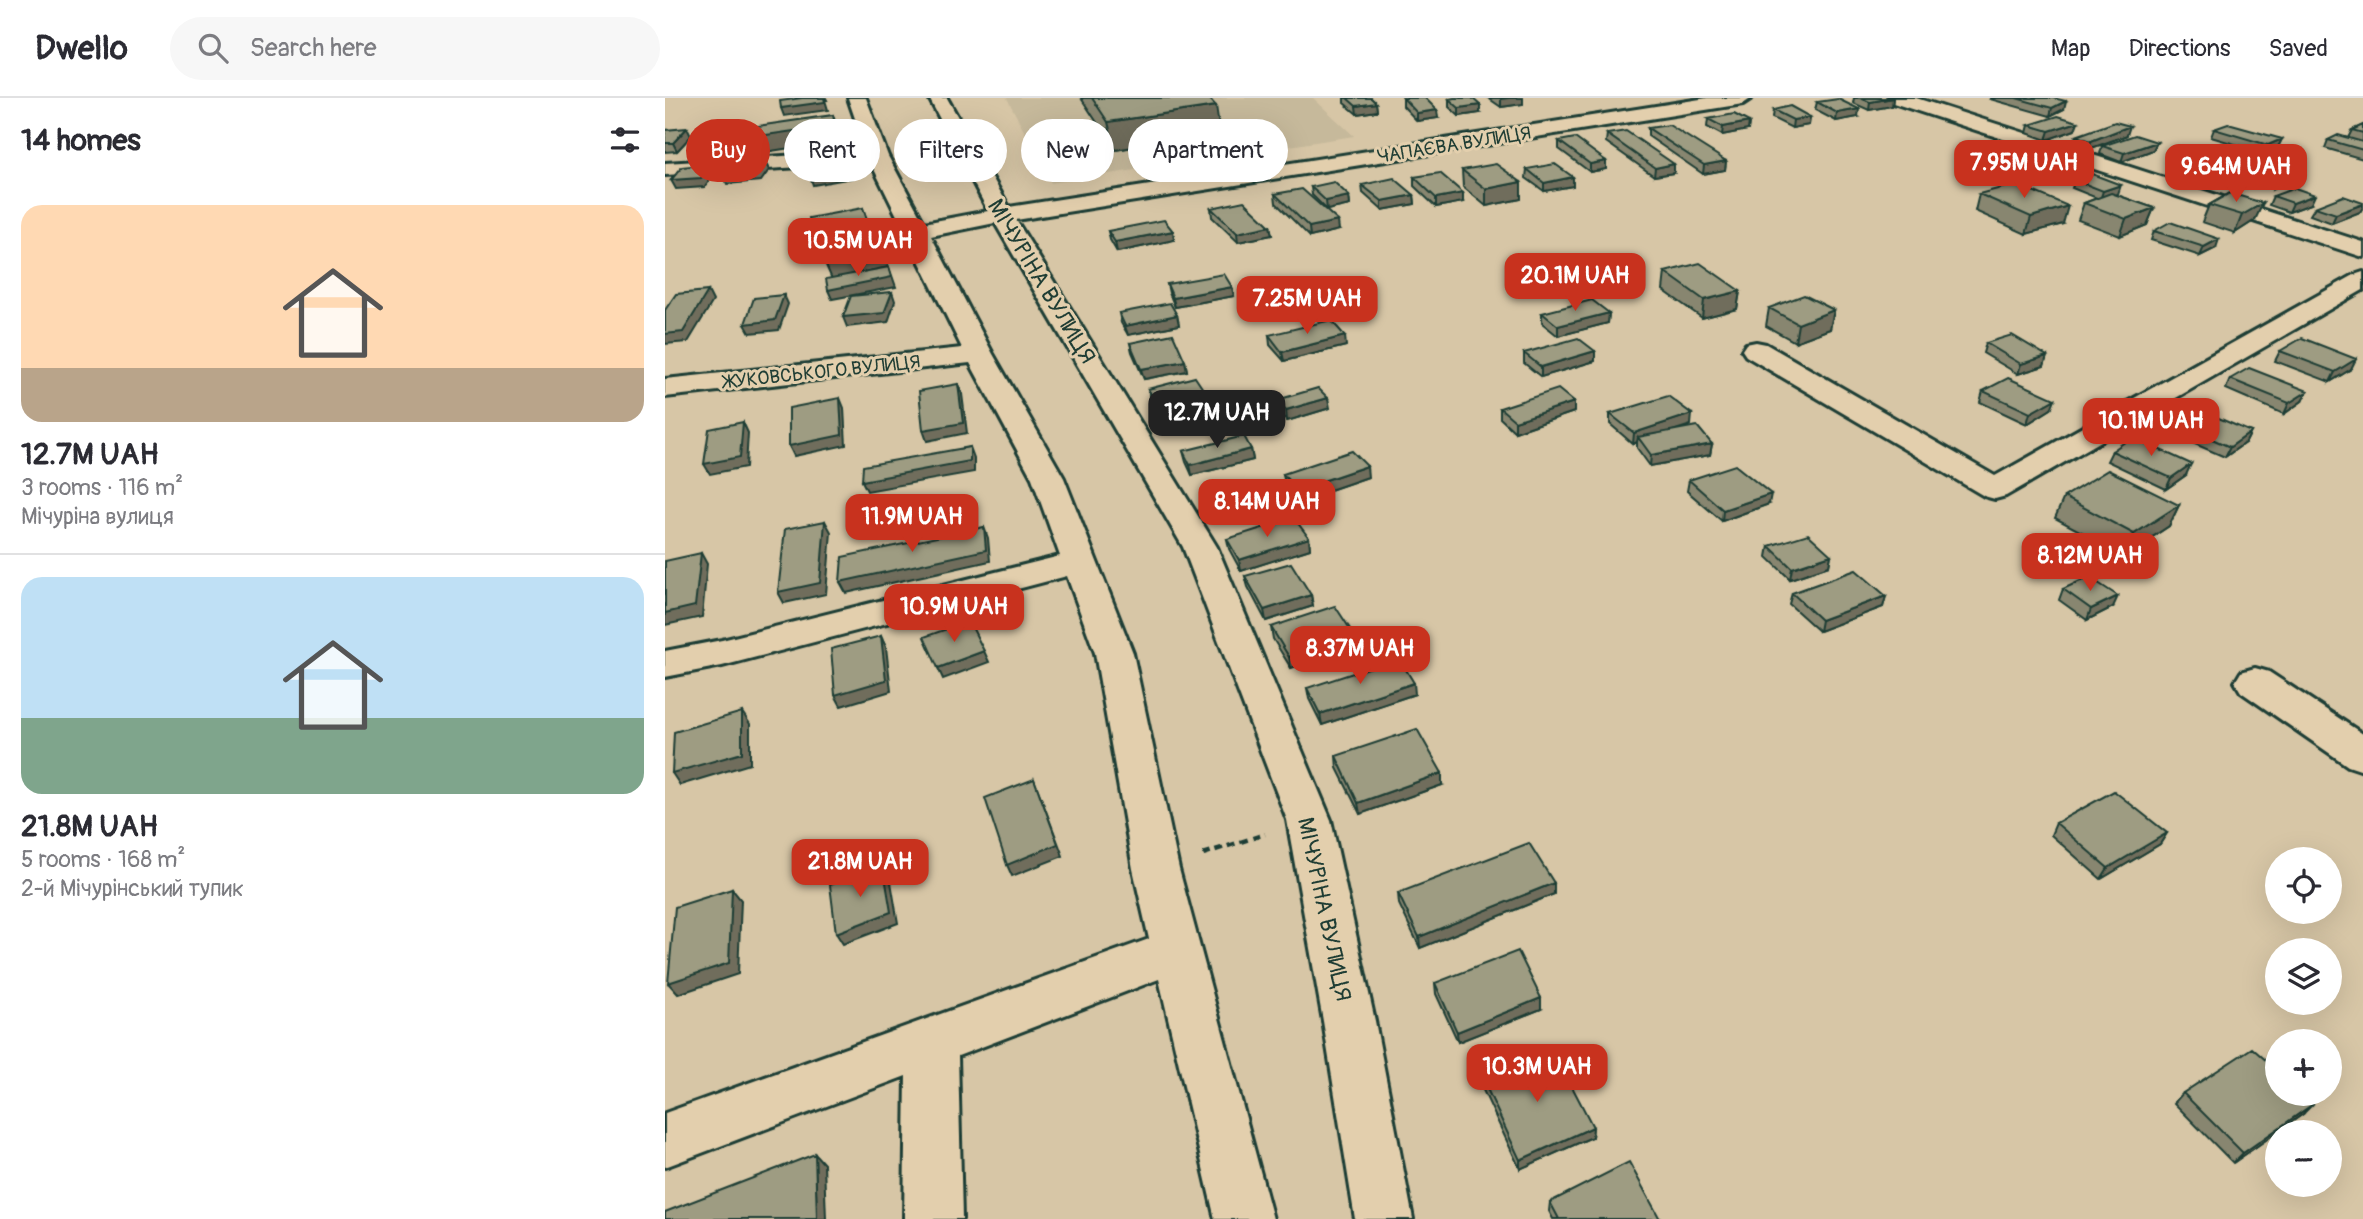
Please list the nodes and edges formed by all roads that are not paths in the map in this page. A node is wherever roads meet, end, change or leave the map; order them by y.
1 (857, 98) edge
2 (938, 98) edge
3 (1744, 98) edge
4 (1897, 98) edge
5 (864, 119) edge
6 (784, 162) edge
7 (880, 162) edge
8 (665, 169) edge
9 (1002, 215) junction
10 (916, 232) junction
11 (2363, 250) edge
12 (2363, 280) edge
13 (1756, 350) dead end
14 (979, 354) junction
15 (665, 388) edge
16 (1080, 562) junction
17 (665, 664) edge
18 (2255, 682) dead end
19 (2363, 755) edge
20 (1176, 951) junction
21 (932, 1042) junction
22 (665, 1140) edge
23 (933, 1219) edge
24 (1244, 1219) edge
25 (1384, 1219) edge

1 - 5 street
2 - 9 street, МІЧУРІНА ВУЛИЦЯ
3 - 9 street, ЧАПАЄВА ВУЛИЦЯ
4 - 11 street
6 - 8 street
7 - 10 street
9 - 10 street, ЧАПАЄВА ВУЛИЦЯ
9 - 25 street, МІЧУРІНА ВУЛИЦЯ
10 - 14 street
12 - 13 street
14 - 15 street, ЖУКОВСЬКОГО ВУЛИЦЯ
14 - 16 street
16 - 17 street
16 - 20 street
18 - 19 street
20 - 21 street
20 - 24 street
21 - 22 street
21 - 23 street

